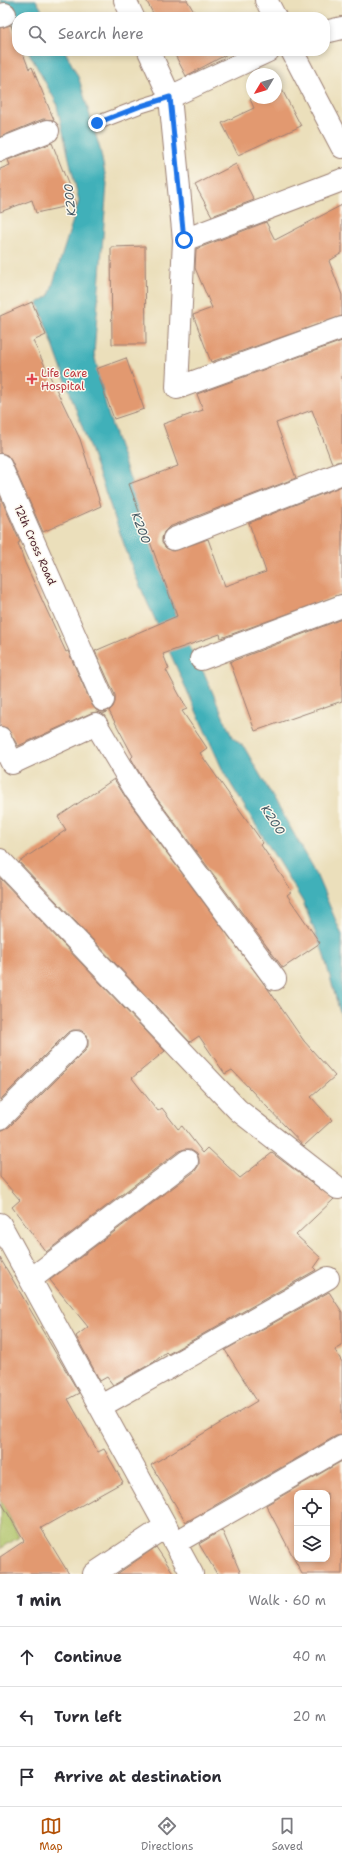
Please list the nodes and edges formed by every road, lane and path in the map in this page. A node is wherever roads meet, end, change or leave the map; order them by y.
1 (125, 0) edge
2 (266, 0) edge
3 (131, 12) edge
4 (272, 12) edge
5 (342, 28) edge
6 (330, 31) edge
7 (151, 56) edge
8 (257, 56) edge
9 (295, 56) edge
10 (170, 97) junction
11 (97, 123) dead end
12 (48, 131) dead end
13 (342, 147) edge
14 (0, 150) edge
15 (342, 180) edge
16 (184, 240) junction
17 (342, 328) edge
18 (0, 465) edge
19 (342, 473) edge
20 (174, 539) dead end
21 (342, 606) edge
22 (202, 660) dead end
23 (103, 700) dead end
24 (0, 738) edge
25 (0, 860) edge
26 (274, 979) dead end
27 (76, 1042) dead end
28 (0, 1118) edge
29 (187, 1161) dead end
30 (338, 1188) dead end
31 (0, 1224) edge
32 (328, 1278) dead end
33 (31, 1279) junction
34 (101, 1406) junction
35 (342, 1447) edge
36 (171, 1535) junction
37 (94, 1574) edge
38 (192, 1574) edge

1 - 3 street
2 - 4 street
5 - 6 street
7 - 10 street
8 - 10 street
9 - 13 street
10 - 11 lane
10 - 16 street
12 - 14 street
15 - 16 street
16 - 17 street
18 - 23 street, 12th Cross Road
19 - 20 street
21 - 22 street
24 - 26 street
25 - 30 street
27 - 28 street
29 - 33 street
31 - 33 street
32 - 34 street
33 - 34 street
34 - 36 street
35 - 36 street
36 - 37 street
36 - 38 street

